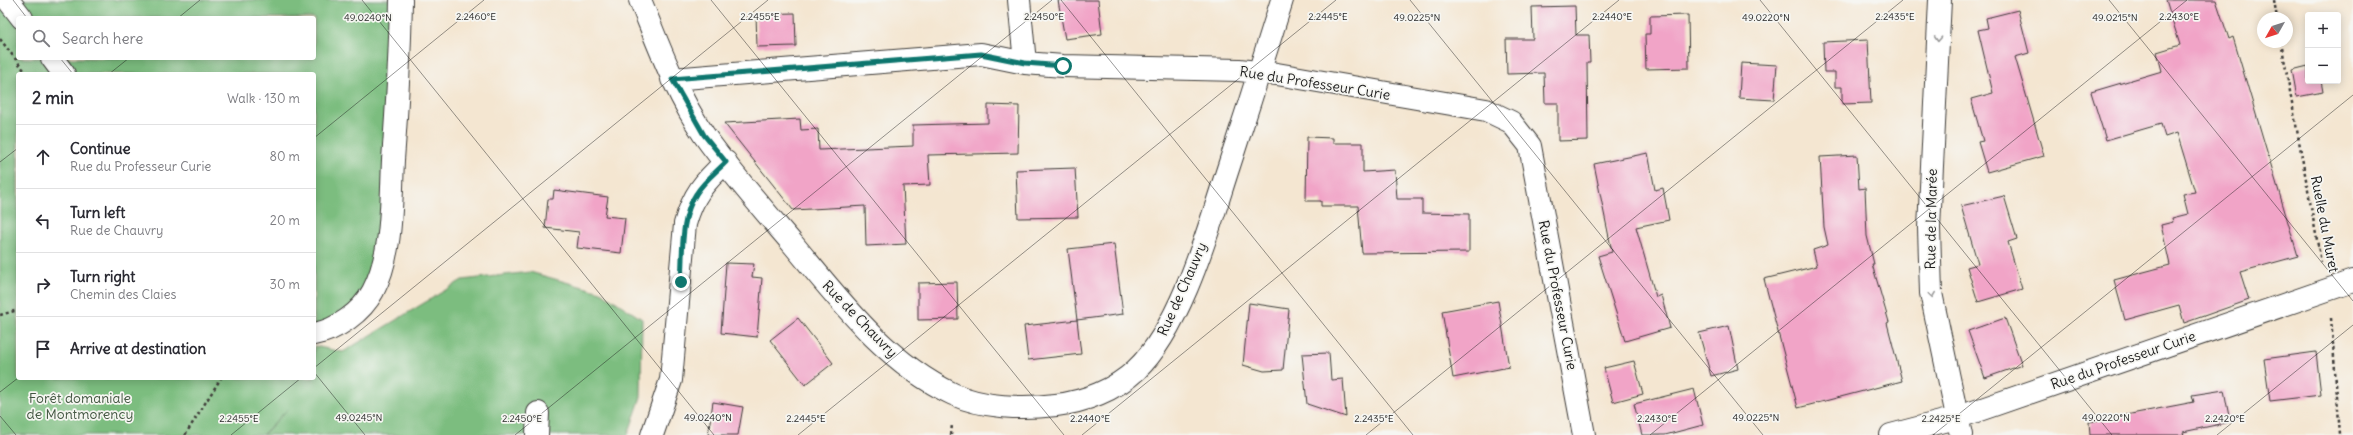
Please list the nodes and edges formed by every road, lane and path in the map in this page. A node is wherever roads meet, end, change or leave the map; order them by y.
1 (8, 0) edge
2 (402, 0) edge
3 (640, 0) edge
4 (1019, 0) edge
5 (1282, 0) edge
6 (1940, 0) edge
7 (2274, 0) edge
8 (2276, 12) edge
9 (20, 16) edge
10 (0, 39) edge
11 (2282, 48) edge
12 (16, 60) edge
13 (16, 60) edge
14 (54, 60) edge
15 (1025, 63) junction
16 (25, 72) edge
17 (62, 72) edge
18 (1259, 73) junction
19 (672, 79) junction
20 (726, 162) junction
21 (2353, 281) edge
22 (2329, 290) junction
23 (16, 311) edge
24 (0, 315) edge
25 (316, 334) edge
26 (220, 380) edge
27 (538, 413) dead end
28 (1959, 426) edge
29 (184, 435) edge
30 (537, 435) edge
31 (652, 435) edge
32 (1584, 435) edge
33 (1891, 435) edge
34 (2340, 435) edge

1 - 9 street
2 - 25 street
3 - 19 street, Rue de Chauvry
4 - 15 street
5 - 18 street, Rue de Chauvry
6 -> 28 street, Rue de la Marée
7 - 8 path
10 - 13 path
11 - 22 path, Ruelle du Muret
12 - 16 path
14 - 17 street
15 - 18 street, Rue du Professeur Curie
15 - 19 street, Rue du Professeur Curie
18 - 20 street, Rue de Chauvry
18 - 32 street, Rue du Professeur Curie
19 - 20 street, Rue de Chauvry
20 - 31 street
21 - 22 street, Rue du Professeur Curie
22 - 28 street, Rue du Professeur Curie
22 - 34 path, Ruelle du Muret
23 - 24 path
26 - 29 path
27 - 30 street
28 - 33 street, Rue du Professeur Curie

